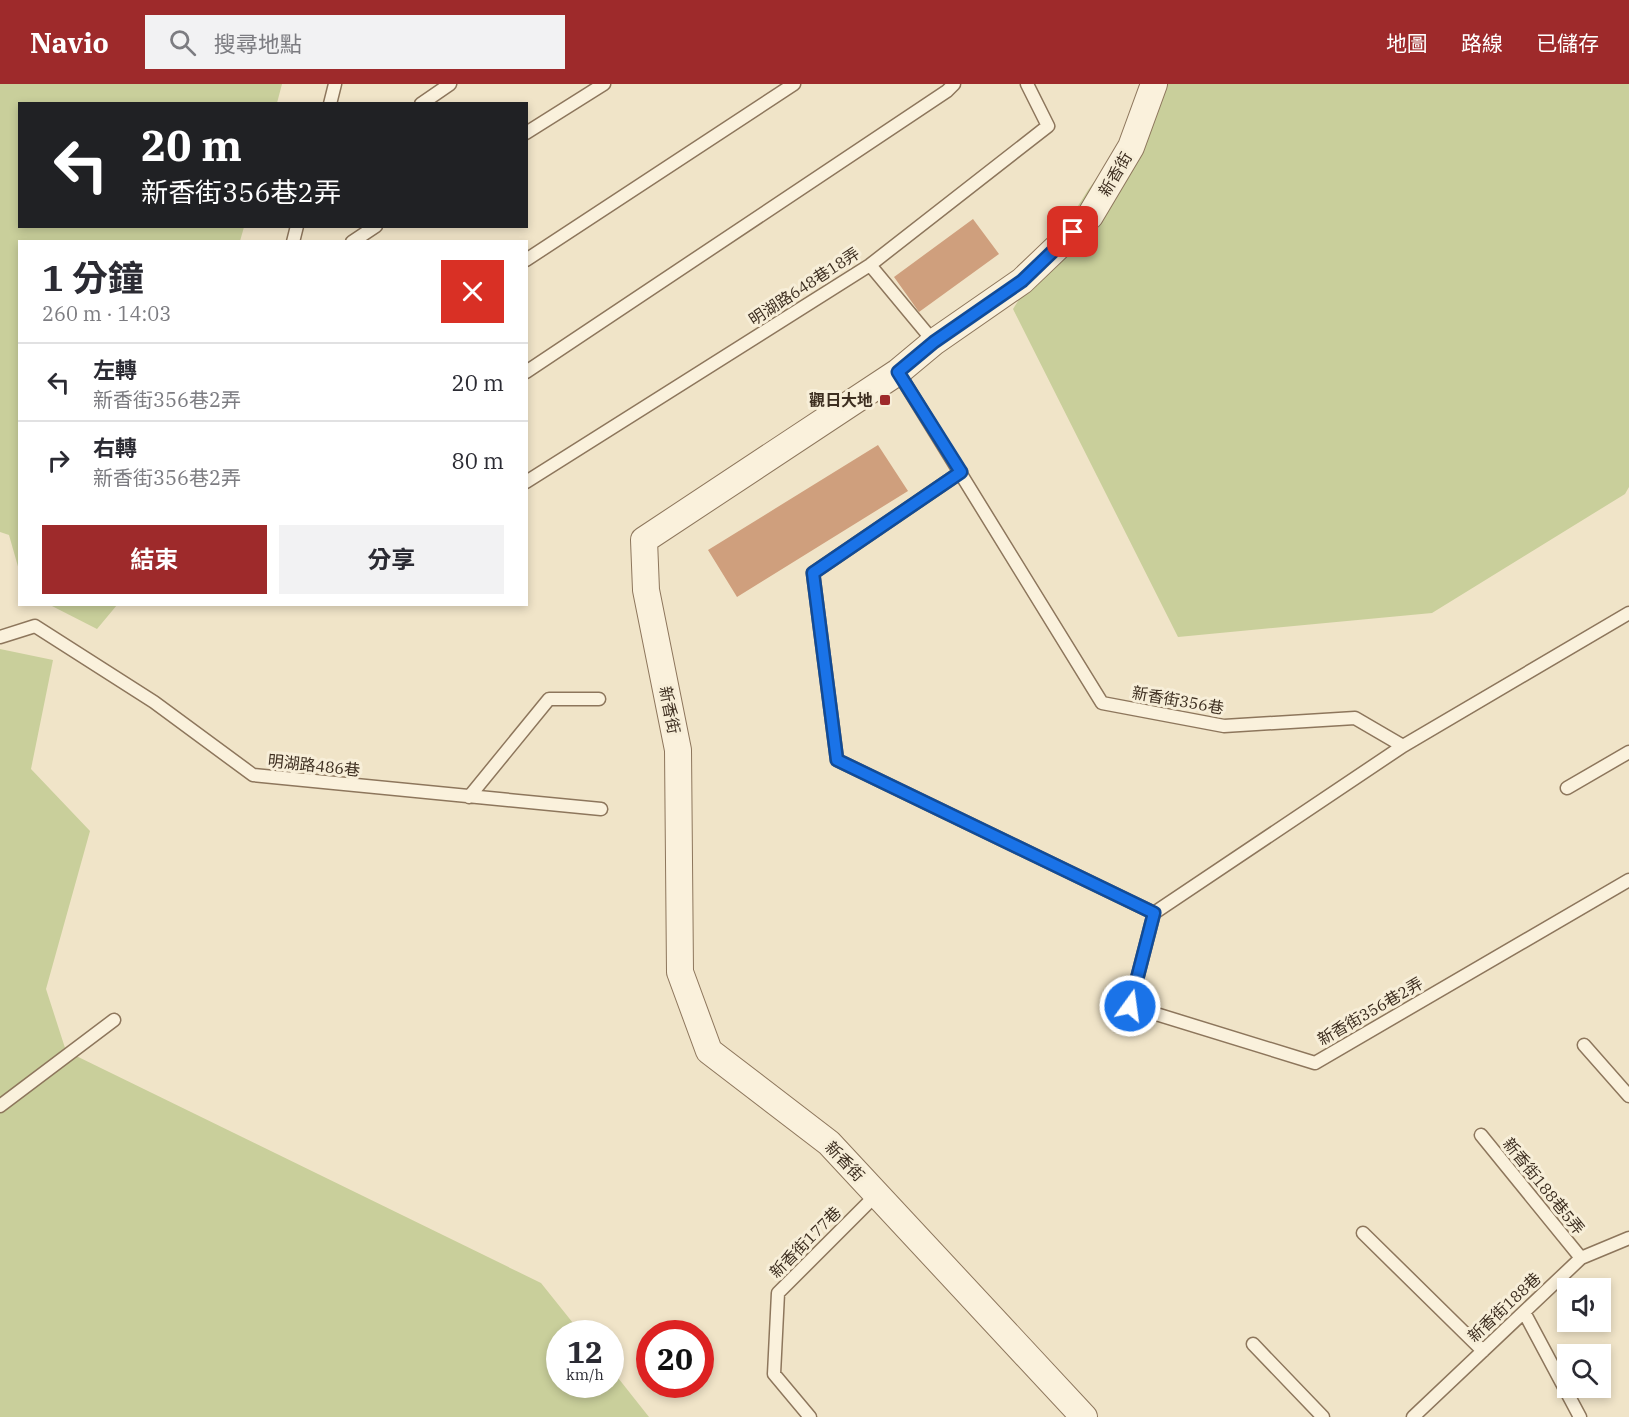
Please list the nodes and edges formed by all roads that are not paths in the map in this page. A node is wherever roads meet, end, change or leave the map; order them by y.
1 (335, 84) edge
2 (450, 84) edge
3 (604, 84) edge
4 (794, 84) edge
5 (954, 84) edge
6 (1027, 84) edge
7 (1154, 84) edge
8 (330, 102) edge
9 (424, 102) edge
10 (528, 132) edge
11 (373, 228) edge
12 (355, 240) edge
13 (528, 259) edge
14 (870, 265) junction
15 (934, 342) junction
16 (528, 371) edge
17 (898, 372) junction
18 (961, 472) junction
19 (528, 481) edge
20 (1629, 612) edge
21 (0, 637) edge
22 (599, 699) dead end
23 (1403, 746) junction
24 (1629, 752) edge
25 (1567, 788) dead end
26 (469, 797) junction
27 (601, 809) dead end
28 (1629, 880) edge
29 (1154, 913) junction
30 (114, 1020) dead end
31 (1584, 1045) dead end
32 (1629, 1096) edge
33 (0, 1106) edge
34 (1481, 1135) dead end
35 (877, 1194) junction
36 (1363, 1233) dead end
37 (1629, 1238) edge
38 (1581, 1258) junction
39 (1524, 1312) junction
40 (1253, 1344) dead end
41 (1483, 1351) junction
42 (810, 1417) edge
43 (1084, 1417) edge
44 (1323, 1417) edge
45 (1413, 1417) edge
46 (1580, 1417) edge

1 - 8 lane
2 - 9 lane
3 - 10 lane
4 - 13 lane
5 - 16 lane
6 - 14 lane, 明湖路648巷18弄
7 - 15 street, 新香街
11 - 12 lane
14 - 15 lane
14 - 19 lane, 明湖路648巷18弄
15 - 17 street, 新香街
17 - 18 lane, 新香街356巷
17 - 35 street, 新香街
18 - 23 lane, 新香街356巷
18 - 29 lane
20 - 23 lane
21 - 26 lane, 明湖路486巷
22 - 26 lane
23 - 29 lane
24 - 25 lane
26 - 27 lane, 明湖路486巷
28 - 29 lane, 新香街356巷2弄
30 - 33 lane
31 - 32 lane
34 - 38 lane, 新香街188巷5弄
35 - 42 lane, 新香街177巷
35 - 43 street, 新香街
36 - 41 lane
37 - 38 lane, 新香街188巷
38 - 39 lane, 新香街188巷
39 - 41 lane, 新香街188巷
39 - 46 lane
40 - 44 lane
41 - 45 lane, 新香街188巷

